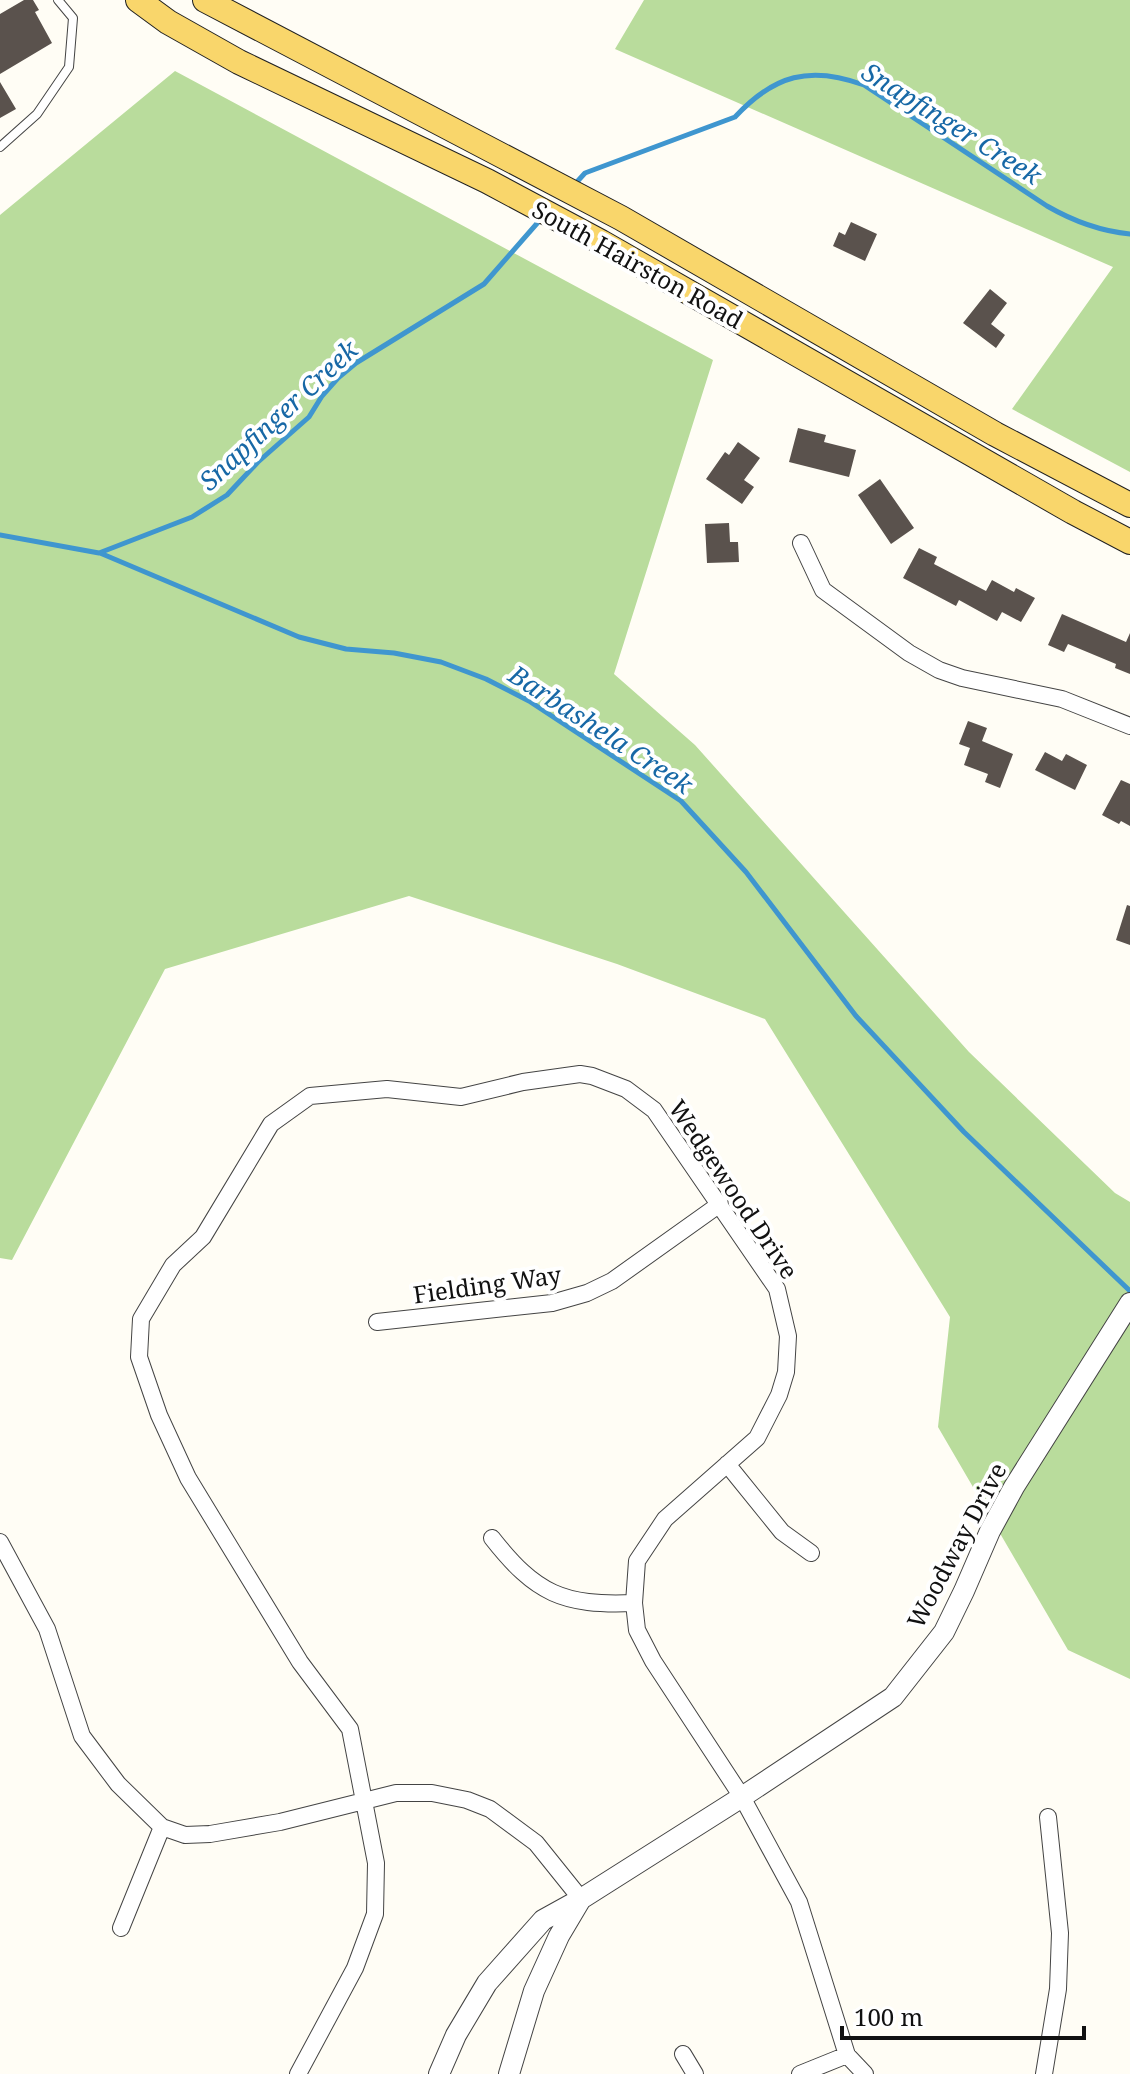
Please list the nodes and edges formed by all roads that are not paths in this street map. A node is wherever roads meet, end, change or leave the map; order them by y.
1 (58, 0) edge
2 (138, 0) edge
3 (205, 0) edge
4 (0, 147) edge
5 (1130, 505) edge
6 (1130, 542) edge
7 (801, 543) dead end
8 (1130, 726) edge
9 (720, 1204) junction
10 (1130, 1303) edge
11 (377, 1322) dead end
12 (727, 1464) junction
13 (492, 1538) dead end
14 (0, 1542) edge
15 (811, 1553) dead end
16 (634, 1603) junction
17 (742, 1797) junction
18 (364, 1801) junction
19 (1048, 1817) dead end
20 (162, 1827) junction
21 (581, 1899) junction
22 (121, 1928) dead end
23 (683, 2054) dead end
24 (847, 2055) junction
25 (298, 2074) edge
26 (439, 2074) edge
27 (509, 2074) edge
28 (695, 2074) edge
29 (800, 2074) edge
30 (865, 2074) edge
31 (1044, 2074) edge

1 - 4 lane
2 - 6 main road, South Hairston Road
3 - 5 main road, South Hairston Road
7 - 8 street
9 - 11 street, Fielding Way
9 - 12 street, Wedgewood Drive
9 - 18 street, Wedgewood Drive
10 - 17 street, Woodway Drive
12 - 15 street
12 - 16 street, Wedgewood Drive
13 - 16 street
14 - 20 street
16 - 17 street, Wedgewood Drive
17 - 21 street, Woodway Drive
17 - 24 street, Wedgewood Drive
18 - 20 street
18 - 21 street
18 - 25 street, Wedgewood Drive
19 - 31 street
20 - 22 street
21 - 26 street, Woodway Drive
21 - 27 street, Woodway Drive
23 - 28 street
24 - 29 street
24 - 30 street, Wedgewood Drive

